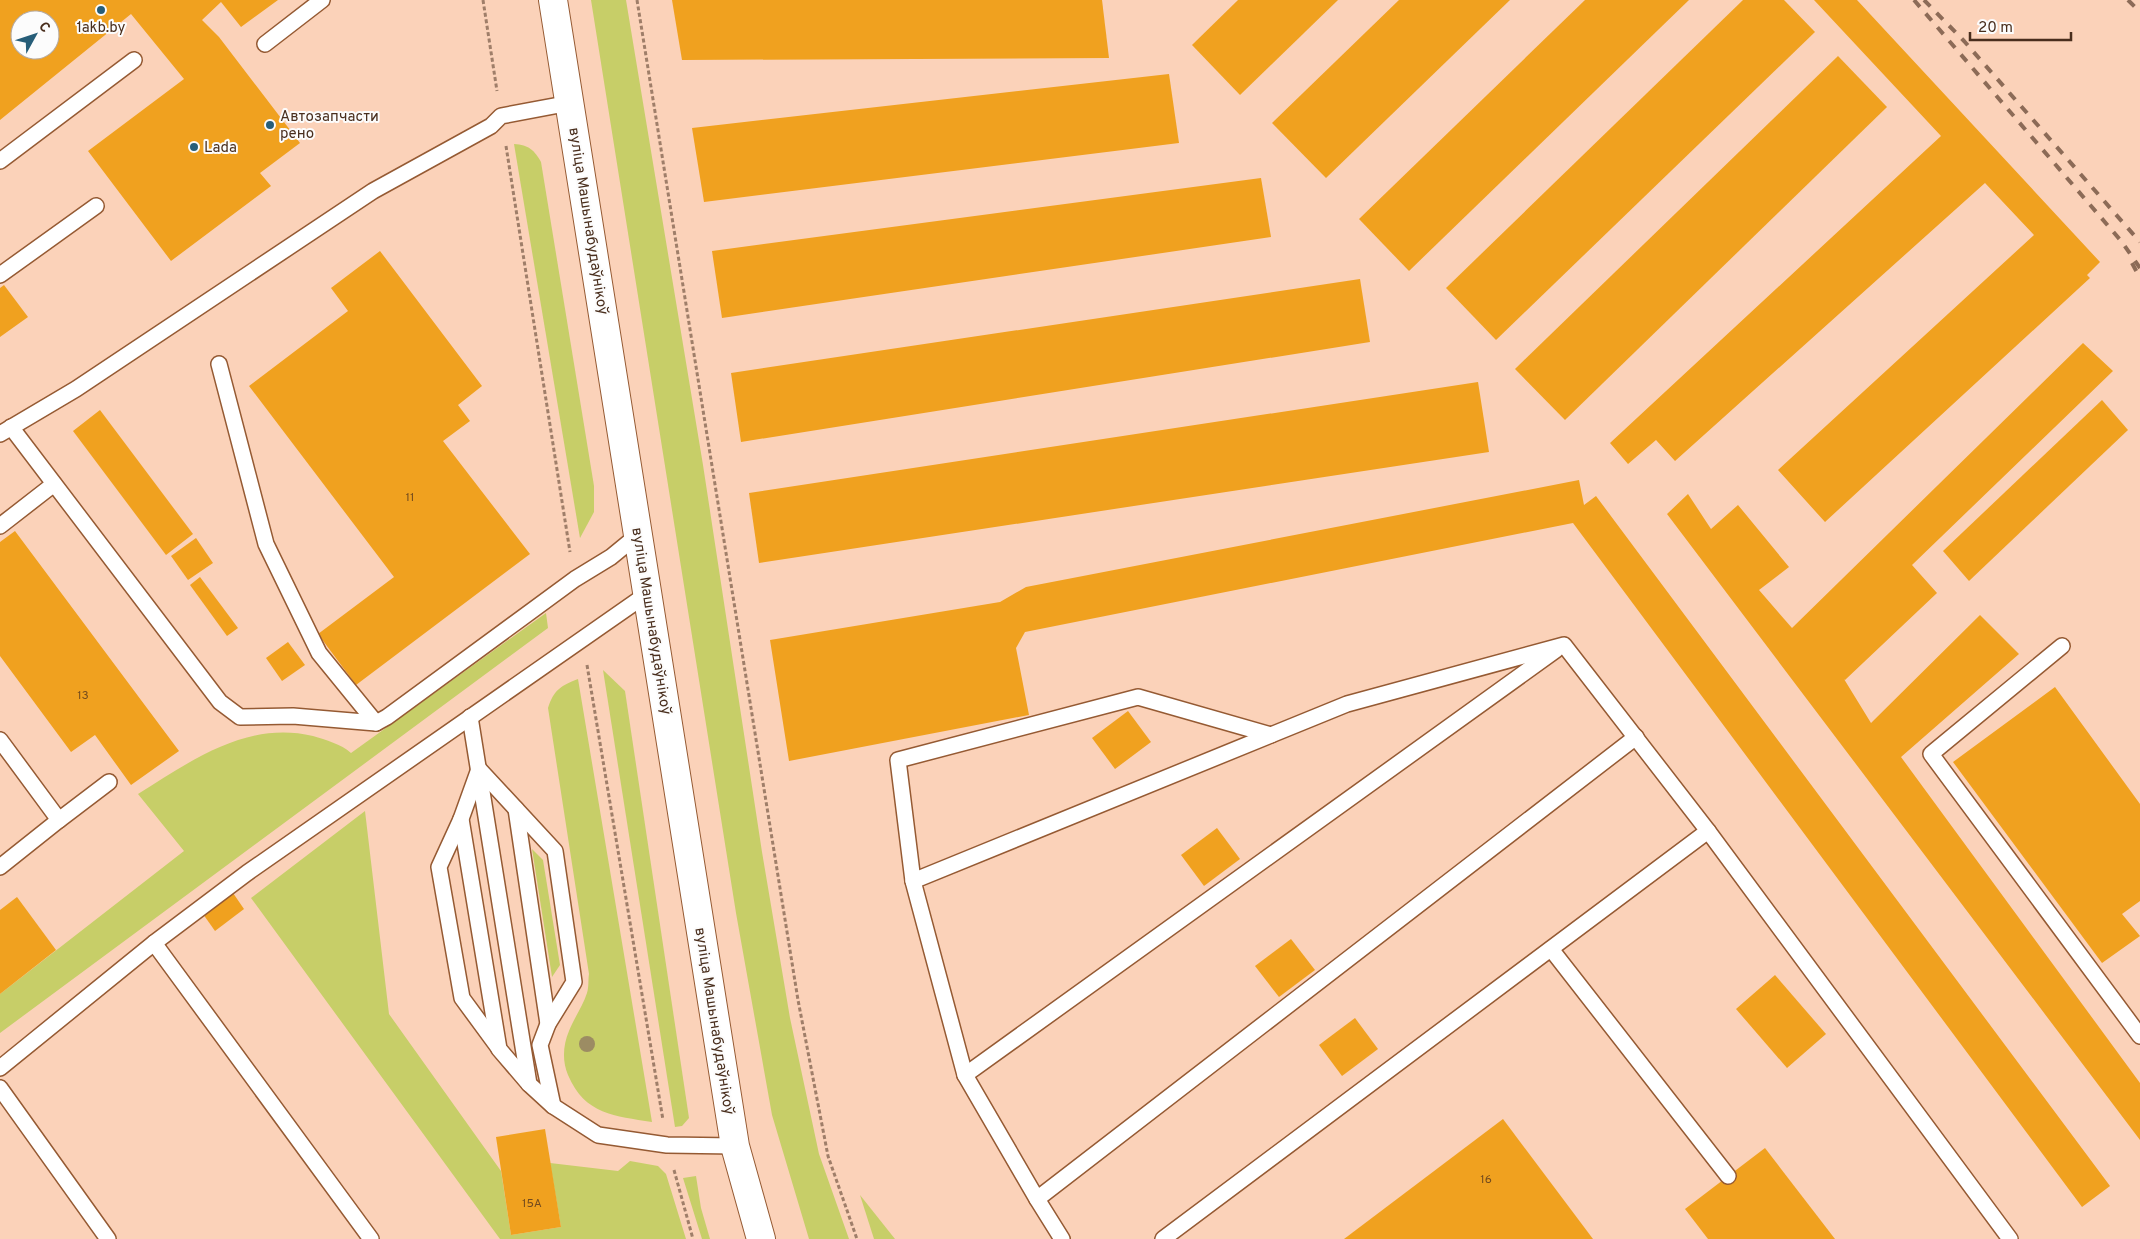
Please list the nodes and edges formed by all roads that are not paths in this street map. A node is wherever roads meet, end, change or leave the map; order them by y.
1 (322, 0) edge
2 (553, 0) edge
3 (265, 44) dead end
4 (134, 60) dead end
5 (570, 103) junction
6 (0, 161) edge
7 (96, 206) dead end
8 (0, 275) edge
9 (219, 364) dead end
10 (6, 430) edge
11 (54, 484) junction
12 (0, 526) edge
13 (639, 534) junction
14 (647, 594) junction
15 (1564, 645) junction
16 (2062, 646) dead end
17 (470, 717) junction
18 (376, 723) junction
19 (1271, 734) junction
20 (1636, 737) junction
21 (0, 740) edge
22 (479, 769) junction
23 (109, 782) dead end
24 (516, 809) junction
25 (461, 819) junction
26 (59, 820) junction
27 (1708, 831) junction
28 (0, 867) edge
29 (913, 882) junction
30 (154, 943) junction
31 (1551, 949) junction
32 (548, 1024) junction
33 (2140, 1036) edge
34 (499, 1049) junction
35 (0, 1068) edge
36 (965, 1074) junction
37 (529, 1084) junction
38 (0, 1088) edge
39 (553, 1106) junction
40 (735, 1146) junction
41 (1728, 1176) dead end
42 (1037, 1198) junction
43 (108, 1239) edge
44 (370, 1239) edge
45 (761, 1239) edge
46 (1062, 1239) edge
47 (1163, 1239) edge
48 (2010, 1239) edge

1 - 3 lane
2 - 5 main road, вуліца Машынабудаўнікоў
4 - 6 lane
5 - 10 lane
5 - 13 main road, вуліца Машынабудаўнікоў
7 - 8 lane
9 - 18 lane
10 - 11 lane
11 - 12 lane
11 - 18 lane
13 - 14 main road, вуліца Машынабудаўнікоў
13 - 18 lane
14 - 17 lane
14 - 40 main road, вуліца Машынабудаўнікоў
15 - 19 lane
15 - 20 lane
15 - 36 lane
16 - 33 lane
17 - 22 lane
17 - 30 lane
19 - 29 lane
19 - 29 lane
20 - 27 lane
20 - 42 lane
21 - 26 lane
22 - 24 lane
22 - 25 lane
22 - 37 lane
23 - 26 lane
24 - 32 lane
24 - 32 lane
25 - 34 lane
25 - 34 lane
26 - 28 lane
27 - 31 lane
27 - 48 lane
29 - 36 lane
30 - 35 lane
30 - 44 lane
31 - 41 lane
31 - 47 lane
32 - 39 lane
34 - 37 lane
36 - 42 lane
37 - 39 lane
38 - 43 lane
39 - 40 lane
40 - 45 main road, вуліца Машынабудаўнікоў
42 - 46 lane

